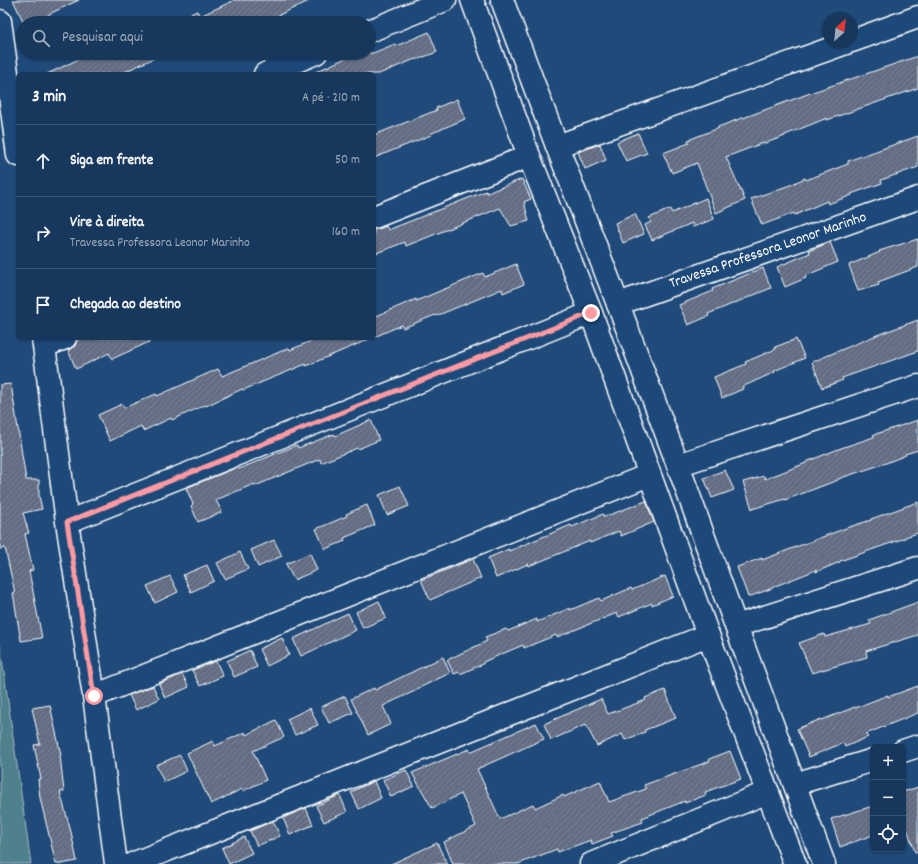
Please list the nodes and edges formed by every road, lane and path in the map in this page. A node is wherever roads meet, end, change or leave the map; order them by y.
1 (445, 0) edge
2 (472, 0) edge
3 (502, 0) edge
4 (918, 17) edge
5 (0, 21) edge
6 (376, 28) edge
7 (858, 39) edge
8 (832, 48) edge
9 (299, 60) edge
10 (270, 72) edge
11 (16, 140) edge
12 (557, 146) junction
13 (529, 156) junction
14 (918, 198) edge
15 (376, 216) edge
16 (618, 304) junction
17 (591, 313) junction
18 (54, 340) edge
19 (43, 342) edge
20 (918, 386) edge
21 (678, 465) junction
22 (649, 475) junction
23 (67, 522) junction
24 (918, 568) edge
25 (736, 626) junction
26 (708, 634) junction
27 (94, 696) junction
28 (918, 746) edge
29 (906, 750) edge
30 (870, 761) edge
31 (795, 784) junction
32 (768, 792) junction
33 (116, 864) edge
34 (132, 864) edge
35 (591, 864) edge
36 (795, 864) edge
37 (824, 864) edge

1 - 6 street
2 - 13 street
3 - 12 street
4 - 7 street
5 - 11 street
8 - 12 street
9 - 10 street
12 - 16 street
13 - 15 street
13 - 17 street
14 - 16 street, Travessa Professora Leonor Marinho
16 - 21 street
17 - 22 street
17 - 23 street
18 - 19 street
19 - 23 street
20 - 21 street
21 - 25 street
22 - 26 street
22 - 27 street
23 - 27 street
24 - 25 street
25 - 31 street
26 - 32 street
26 - 34 street
27 - 33 street
28 - 29 street
30 - 31 street
31 - 37 street
32 - 35 street
32 - 36 street

